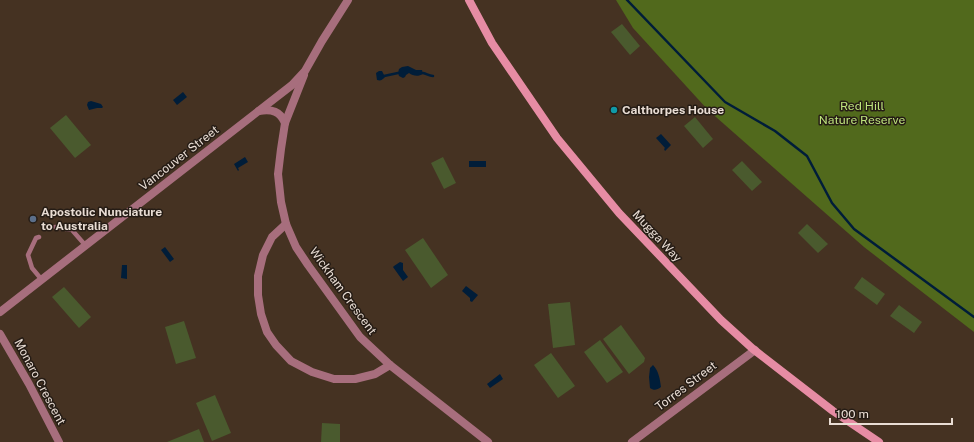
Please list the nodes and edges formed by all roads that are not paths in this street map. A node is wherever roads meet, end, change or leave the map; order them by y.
1 (348, 0) edge
2 (469, 0) edge
3 (305, 71) junction
4 (258, 111) junction
5 (286, 124) junction
6 (286, 224) junction
7 (55, 227) dead end
8 (39, 237) dead end
9 (86, 246) junction
10 (42, 280) junction
11 (0, 312) edge
12 (0, 334) edge
13 (755, 350) junction
14 (390, 365) junction
15 (59, 442) edge
16 (488, 442) edge
17 (632, 442) edge
18 (879, 442) edge

1 - 3 street, Vancouver Street
2 - 13 main road, Mugga Way
3 - 4 street, Vancouver Street
3 - 5 street, Wickham Crescent
4 - 5 street
4 - 9 street, Vancouver Street
5 - 6 street, Wickham Crescent
6 - 14 street, Wickham Crescent
6 - 14 street
7 - 9 lane
8 - 10 lane
9 - 10 street, Vancouver Street
10 - 11 street, Vancouver Street
12 - 15 street, Monaro Crescent
13 - 17 street, Torres Street
13 - 18 main road, Mugga Way
14 - 16 street, Wickham Crescent

